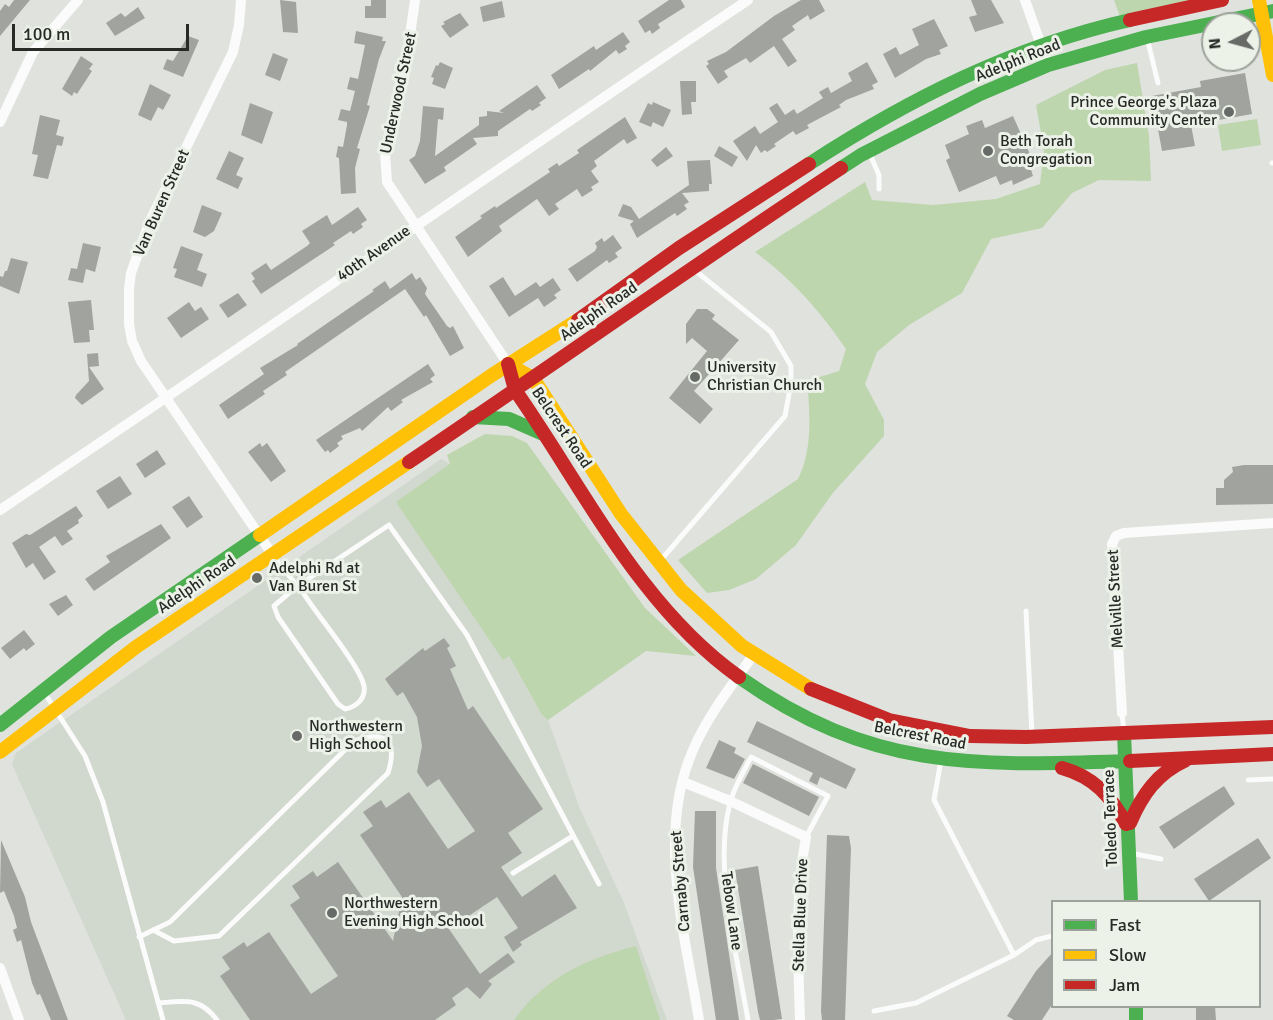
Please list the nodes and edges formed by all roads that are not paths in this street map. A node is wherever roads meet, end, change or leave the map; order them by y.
1 (78, 0) edge
2 (241, 0) edge
3 (415, 0) edge
4 (748, 0) edge
5 (1025, 0) edge
6 (1222, 0) edge
7 (1265, 8) edge
8 (1146, 37) junction
9 (1043, 44) junction
10 (1048, 64) junction
11 (1273, 75) edge
12 (1158, 83) dead end
13 (0, 123) edge
14 (869, 151) junction
15 (879, 189) dead end
16 (415, 226) junction
17 (691, 267) junction
18 (508, 364) junction
19 (534, 378) junction
20 (515, 390) junction
21 (167, 399) junction
22 (473, 417) junction
23 (548, 438) junction
24 (0, 510) edge
25 (1273, 523) edge
26 (260, 537) junction
27 (272, 554) junction
28 (658, 562) junction
29 (296, 587) junction
30 (1026, 610) dead end
31 (754, 654) junction
32 (738, 677) junction
33 (43, 691) junction
34 (55, 708) junction
35 (1122, 713) joint
36 (0, 725) edge
37 (1273, 727) edge
38 (1124, 733) junction
39 (1032, 736) junction
40 (0, 753) edge
41 (1273, 754) edge
42 (1192, 758) junction
43 (941, 759) junction
44 (1125, 761) junction
45 (1044, 764) junction
46 (1273, 779) edge
47 (1248, 780) dead end
48 (683, 782) junction
49 (730, 801) junction
50 (1128, 828) junction
51 (573, 836) junction
52 (806, 837) junction
53 (1129, 852) junction
54 (1161, 859) dead end
55 (513, 873) dead end
56 (599, 884) dead end
57 (1131, 900) edge
58 (153, 930) junction
59 (1051, 936) edge
60 (139, 937) junction
61 (1014, 955) junction
62 (0, 968) edge
63 (158, 1003) junction
64 (874, 1011) dead end
65 (19, 1020) edge
66 (163, 1020) edge
67 (217, 1020) edge
68 (699, 1020) edge
69 (748, 1020) edge
70 (800, 1020) edge

1 - 13 street
2 - 21 street, Van Buren Street
3 - 16 street, Underwood Street
4 - 16 street, 40th Avenue
5 - 9 street
6 - 9 main road, Adelphi Road
7 - 8 main road, Adelphi Road
7 - 11 main road
8 - 10 main road, Adelphi Road
8 - 12 lane
9 - 10 street
9 - 18 main road, Adelphi Road
10 - 14 main road, Adelphi Road
14 - 15 lane
14 - 17 main road, Adelphi Road
16 - 18 street, Underwood Street
16 - 21 street, 40th Avenue
17 - 19 main road, Adelphi Road
17 - 28 lane
18 - 19 main road, Belcrest Road
18 - 20 main road, Belcrest Road
18 - 26 main road, Adelphi Road
19 - 20 main road, Adelphi Road
19 - 28 main road, Belcrest Road
20 - 22 main road, Adelphi Road
20 - 23 main road, Belcrest Road
21 - 24 street, 40th Avenue
21 - 26 street, Van Buren Street
22 - 23 main road
22 - 27 main road, Adelphi Road
23 - 32 main road, Belcrest Road
25 - 35 street, Melville Street
26 - 27 street, Van Buren Street
26 - 33 main road, Adelphi Road
27 - 29 lane
27 - 34 main road, Adelphi Road
28 - 31 main road, Belcrest Road
29 - 29 lane
29 - 51 lane
30 - 39 lane
31 - 32 street, Carnaby Street
31 - 39 main road, Belcrest Road
32 - 43 main road, Belcrest Road
32 - 48 street, Carnaby Street
33 - 34 lane
33 - 36 main road, Adelphi Road
34 - 40 main road, Adelphi Road
34 - 60 lane
35 - 38 lane
37 - 38 main road, Belcrest Road
38 - 39 main road, Belcrest Road
38 - 44 main road, Toledo Terrace
41 - 42 main road, Belcrest Road
42 - 44 main road, Belcrest Road
42 - 50 main road
43 - 45 main road, Belcrest Road
43 - 61 lane
44 - 45 main road, Belcrest Road
44 - 50 main road, Toledo Terrace
45 - 50 main road
46 - 47 lane
48 - 49 street, Stella Blue Drive
48 - 68 street, Carnaby Street
49 - 52 street, Stella Blue Drive
49 - 52 lane, Tebow Lane
49 - 69 lane, Tebow Lane
50 - 53 main road, Toledo Terrace
51 - 55 lane
51 - 56 lane
52 - 70 street, Stella Blue Drive
53 - 54 lane
53 - 57 main road, Toledo Terrace
58 - 58 lane
58 - 60 lane
59 - 61 lane
60 - 63 lane
61 - 64 lane
62 - 65 street
63 - 66 lane
63 - 67 lane

